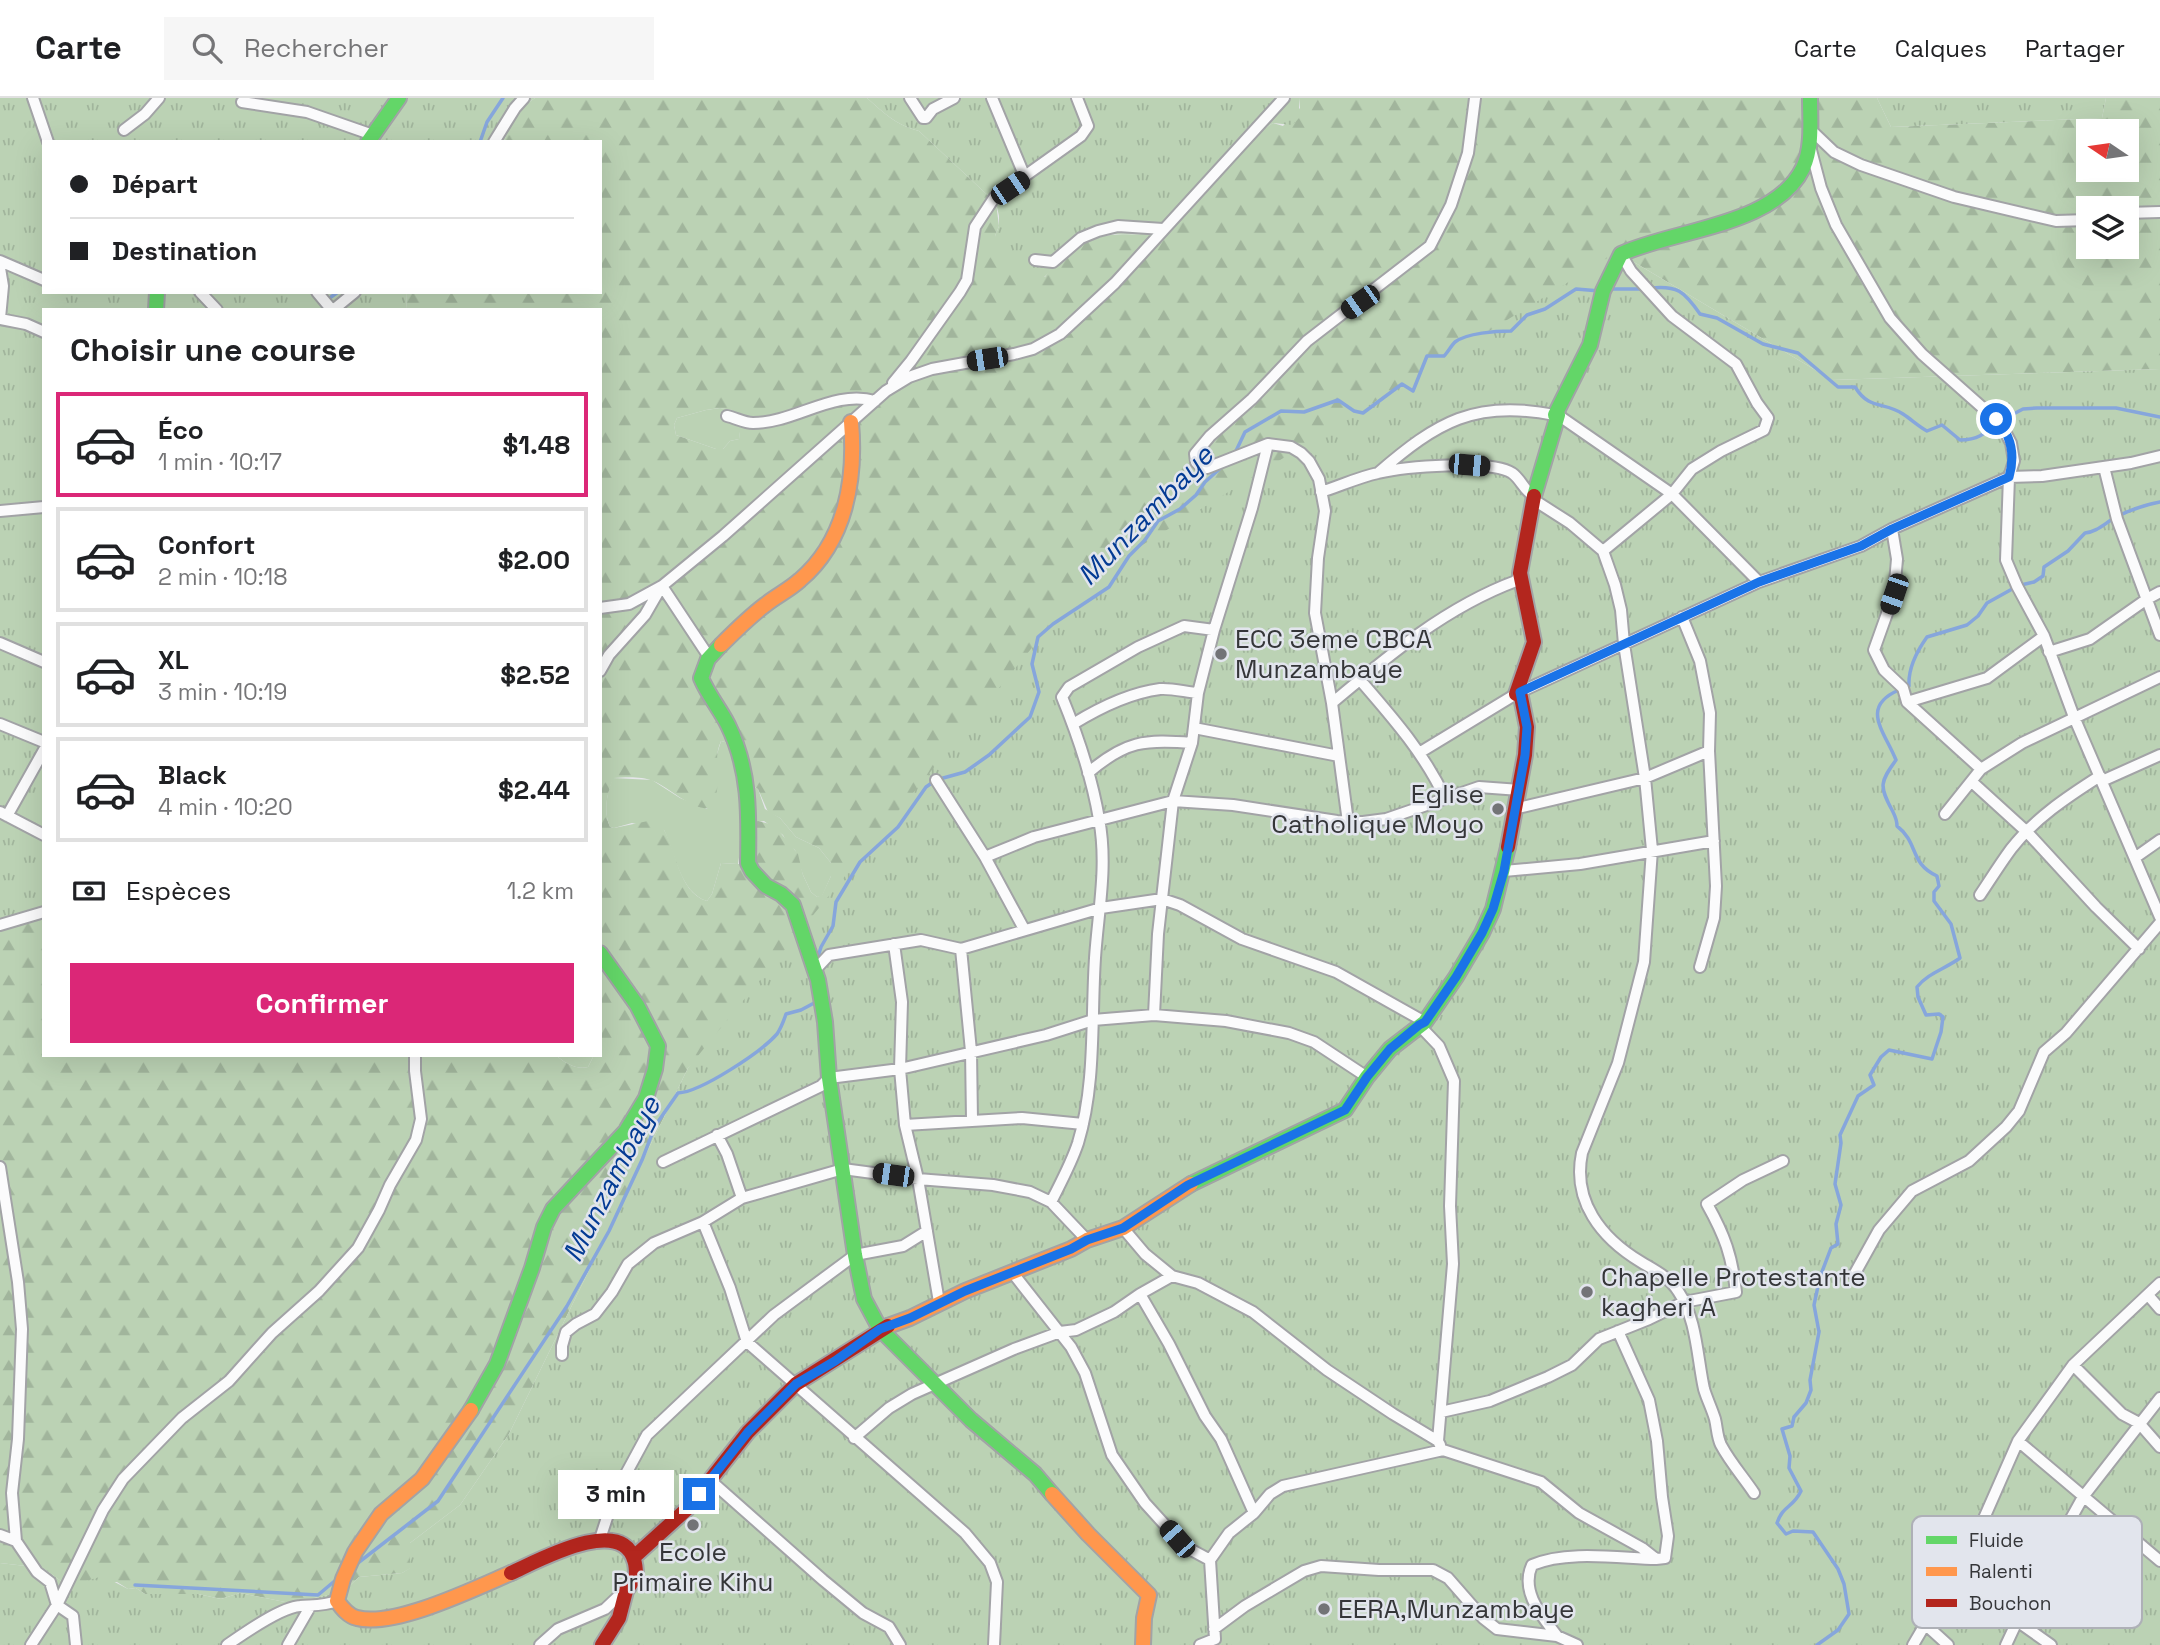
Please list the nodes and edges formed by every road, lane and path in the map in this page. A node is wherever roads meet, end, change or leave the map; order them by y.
1 (33, 98) edge
2 (159, 98) edge
3 (399, 98) edge
4 (524, 98) edge
5 (910, 98) edge
6 (954, 98) edge
7 (992, 98) edge
8 (1077, 98) edge
9 (1284, 98) edge
10 (1475, 98) edge
11 (1810, 98) edge
12 (240, 102) edge
13 (124, 130) dead end
14 (1812, 131) junction
15 (375, 138) edge
16 (47, 140) edge
17 (495, 140) edge
18 (1811, 150) junction
19 (1025, 177) junction
20 (2160, 212) edge
21 (2139, 213) edge
22 (2076, 220) edge
23 (1163, 229) junction
24 (1621, 254) junction
25 (1035, 260) dead end
26 (0, 261) edge
27 (0, 268) edge
28 (42, 279) edge
29 (202, 294) edge
30 (319, 294) edge
31 (353, 294) edge
32 (215, 308) edge
33 (331, 308) edge
34 (335, 308) edge
35 (0, 312) edge
36 (42, 331) edge
37 (886, 391) junction
38 (875, 401) junction
39 (1557, 415) junction
40 (727, 416) dead end
41 (851, 422) junction
42 (1268, 444) junction
43 (2160, 456) edge
44 (2104, 467) junction
45 (1378, 473) junction
46 (2009, 477) junction
47 (1321, 492) junction
48 (1672, 494) junction
49 (1534, 498) junction
50 (42, 507) edge
51 (0, 511) edge
52 (1892, 529) junction
53 (1603, 551) junction
54 (1520, 573) junction
55 (1759, 582) junction
56 (662, 586) junction
57 (2160, 592) edge
58 (2147, 599) junction
59 (602, 608) edge
60 (1682, 617) junction
61 (1214, 630) junction
62 (2160, 635) edge
63 (2044, 636) junction
64 (0, 643) edge
65 (1624, 644) junction
66 (2049, 652) junction
67 (709, 657) junction
68 (42, 661) edge
69 (602, 667) edge
70 (2160, 677) edge
71 (1360, 680) junction
72 (1198, 692) junction
73 (1518, 693) junction
74 (1907, 702) junction
75 (1332, 703) junction
76 (2074, 717) junction
77 (0, 724) edge
78 (1073, 724) junction
79 (1194, 728) junction
80 (42, 741) edge
81 (1192, 743) junction
82 (1709, 751) junction
83 (42, 753) edge
84 (1419, 753) junction
85 (2160, 755) edge
86 (1339, 756) junction
87 (1981, 769) junction
88 (1088, 773) junction
89 (1645, 778) junction
90 (2101, 778) junction
91 (936, 780) dead end
92 (1972, 782) junction
93 (1520, 790) junction
94 (1446, 798) junction
95 (1173, 801) junction
96 (1514, 809) junction
97 (3, 814) edge
98 (1945, 814) dead end
99 (1100, 819) junction
100 (1348, 822) junction
101 (2027, 832) junction
102 (42, 834) edge
103 (2160, 840) edge
104 (1714, 841) junction
105 (1653, 850) junction
106 (985, 857) junction
107 (2136, 857) junction
108 (1504, 871) junction
109 (1980, 895) dead end
110 (1162, 899) junction
111 (1101, 908) junction
112 (42, 913) edge
113 (2160, 918) edge
114 (2160, 923) edge
115 (0, 925) edge
116 (1024, 929) junction
117 (894, 944) junction
118 (961, 949) junction
119 (2138, 949) junction
120 (602, 956) edge
121 (1700, 967) dead end
122 (814, 969) junction
123 (1154, 1014) junction
124 (1093, 1020) junction
125 (1422, 1023) junction
126 (971, 1051) junction
127 (415, 1057) edge
128 (900, 1069) junction
129 (1367, 1077) junction
130 (829, 1078) junction
131 (972, 1121) junction
132 (1083, 1124) junction
133 (905, 1125) junction
134 (718, 1135) junction
135 (1783, 1161) dead end
136 (663, 1162) dead end
137 (0, 1167) edge
138 (843, 1169) junction
139 (918, 1179) junction
140 (743, 1198) junction
141 (1051, 1202) junction
142 (703, 1222) junction
143 (1123, 1228) junction
144 (927, 1231) junction
145 (1087, 1240) junction
146 (855, 1255) junction
147 (1012, 1272) junction
148 (1854, 1275) dead end
149 (1172, 1276) junction
150 (2160, 1283) edge
151 (1140, 1294) junction
152 (2148, 1295) junction
153 (939, 1302) junction
154 (1684, 1302) junction
155 (2160, 1309) edge
156 (880, 1329) junction
157 (1618, 1331) junction
158 (1060, 1332) junction
159 (747, 1342) junction
160 (562, 1354) dead end
161 (2073, 1365) junction
162 (796, 1384) junction
163 (933, 1384) junction
164 (2160, 1398) edge
165 (1441, 1412) junction
166 (2138, 1423) junction
167 (854, 1438) junction
168 (2018, 1441) junction
169 (1441, 1445) junction
170 (2160, 1447) edge
171 (711, 1481) junction
172 (1754, 1493) dead end
173 (2083, 1497) junction
174 (1254, 1513) junction
175 (1985, 1516) edge
176 (2072, 1516) edge
177 (2106, 1516) edge
178 (0, 1535) edge
179 (600, 1539) junction
180 (16, 1541) junction
181 (2142, 1546) edge
182 (634, 1558) junction
183 (1656, 1559) junction
184 (1210, 1560) junction
185 (2160, 1561) edge
186 (624, 1591) junction
187 (337, 1601) junction
188 (57, 1605) junction
189 (310, 1607) junction
190 (1924, 1628) edge
191 (1929, 1628) edge
192 (2014, 1628) edge
193 (2027, 1628) edge
194 (1214, 1629) junction
195 (1557, 1636) junction
196 (31, 1645) edge
197 (76, 1645) edge
198 (227, 1645) edge
199 (288, 1645) edge
200 (540, 1645) edge
201 (603, 1645) edge
202 (900, 1645) edge
203 (994, 1645) edge
204 (1143, 1645) edge
205 (1200, 1645) edge
206 (1577, 1645) edge
207 (1913, 1645) edge
208 (1948, 1645) edge
209 (2007, 1645) edge
210 (2051, 1645) edge

1 - 16 street
2 - 13 street
3 - 15 street
4 - 17 street
5 - 6 street
7 - 19 street
8 - 19 street
9 - 23 street
10 - 42 street
11 - 14 street
12 - 15 street
14 - 18 street
14 - 22 street
18 - 24 street
18 - 46 street
19 - 37 street
20 - 21 street
23 - 25 street
23 - 37 street
24 - 39 street
24 - 48 street
26 - 28 street
27 - 35 street
29 - 32 street
30 - 33 street
31 - 34 street
35 - 36 street
37 - 38 street
38 - 40 street
38 - 41 street
39 - 45 street
39 - 48 street
39 - 49 street
41 - 56 street
41 - 67 street
42 - 47 street
42 - 61 street
43 - 44 street
44 - 46 street
44 - 58 street
45 - 47 street
45 - 49 street
46 - 52 street
46 - 63 street
47 - 75 street
48 - 53 street
48 - 55 street
49 - 53 street
49 - 54 street
50 - 51 street
52 - 55 street
52 - 74 street
53 - 65 street
54 - 71 street
54 - 73 street
55 - 60 street
56 - 59 street
56 - 67 street
56 - 69 street
57 - 58 street
58 - 62 street
58 - 66 street
60 - 65 street
60 - 82 street
61 - 72 street
61 - 78 street
63 - 66 street
63 - 74 street
64 - 68 street
65 - 73 street
65 - 89 street
66 - 76 street
67 - 122 street
70 - 76 street
71 - 75 street
71 - 84 street
72 - 78 street
72 - 79 street
73 - 84 street
73 - 93 street
74 - 87 street
75 - 86 street
76 - 87 street
76 - 90 street
77 - 80 street
78 - 88 street
79 - 81 street
79 - 86 street
81 - 88 street
81 - 95 street
82 - 89 street
82 - 104 street
83 - 97 street
84 - 94 street
85 - 90 street
86 - 100 street
87 - 92 street
88 - 99 street
89 - 96 street
89 - 105 street
90 - 101 street
90 - 107 street
91 - 106 street
92 - 98 street
92 - 101 street
93 - 94 street
93 - 96 street
94 - 100 street
95 - 99 street
95 - 100 street
95 - 110 street
96 - 108 street
97 - 102 street
99 - 106 street
99 - 111 street
101 - 109 street
101 - 119 street
103 - 107 street
104 - 105 street
104 - 121 street
105 - 108 street
105 - 154 street
106 - 116 street
107 - 113 street
108 - 125 street
110 - 111 street
110 - 123 street
110 - 125 street
111 - 116 street
111 - 124 street
112 - 115 street
114 - 119 street
116 - 118 street
117 - 118 street
117 - 122 street
117 - 128 street
118 - 126 street
119 - 148 street
120 - 187 street
122 - 130 street
123 - 124 street
123 - 129 street
124 - 126 street
124 - 132 street
125 - 129 street
125 - 165 street
126 - 128 street
126 - 131 street
127 - 188 street
128 - 130 street
128 - 133 street
129 - 143 street
130 - 134 street
130 - 138 street
131 - 132 street
131 - 133 street
132 - 141 street
133 - 139 street
134 - 136 street
134 - 140 street
135 - 154 street
137 - 180 street
138 - 139 street
138 - 140 street
138 - 146 street
139 - 141 street
139 - 144 street
140 - 142 street
141 - 145 street
142 - 159 street
142 - 160 street
143 - 145 street
143 - 149 street
144 - 146 street
144 - 153 street
145 - 147 street
146 - 156 street
146 - 159 street
147 - 153 street
147 - 158 street
149 - 151 street
149 - 169 street
150 - 152 street
151 - 158 street
151 - 174 street
152 - 155 street
152 - 161 street
153 - 156 street
154 - 157 street
154 - 172 street
156 - 162 street
156 - 163 street
157 - 165 street
157 - 183 street
158 - 163 street
158 - 184 street
159 - 162 street
159 - 179 street
161 - 166 street
161 - 168 street
162 - 167 street
162 - 171 street
163 - 167 street
163 - 204 street
164 - 166 street
165 - 169 street
166 - 170 street
166 - 173 street
167 - 203 street
168 - 173 street
168 - 175 street
169 - 174 street
169 - 183 street
171 - 182 street
171 - 202 street
173 - 176 street
173 - 177 street
174 - 184 street
178 - 180 street
179 - 182 street
179 - 187 street
180 - 188 street
181 - 185 street
182 - 186 street
183 - 195 street
184 - 194 street
186 - 200 street
186 - 201 street
187 - 189 street
188 - 196 street
188 - 197 street
189 - 198 street
189 - 199 street
190 - 207 street
191 - 208 street
192 - 209 street
193 - 210 street
194 - 195 street
194 - 205 street
195 - 206 street

